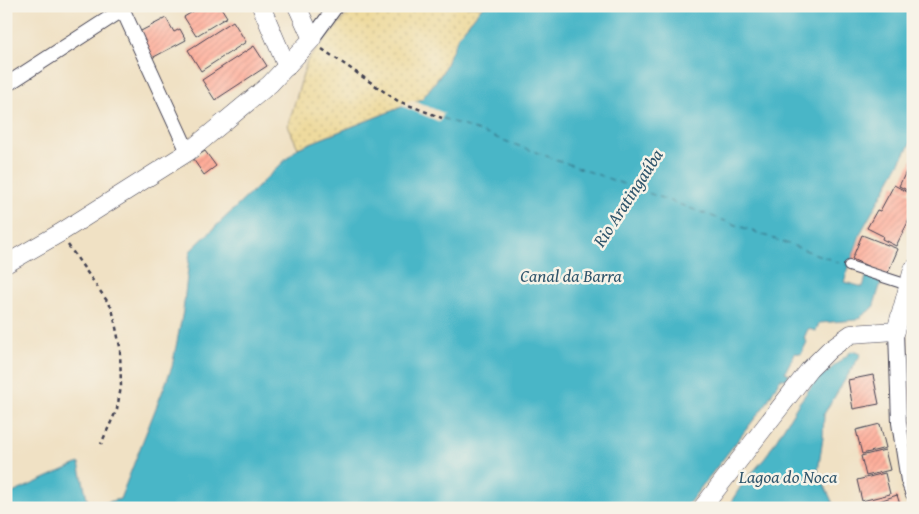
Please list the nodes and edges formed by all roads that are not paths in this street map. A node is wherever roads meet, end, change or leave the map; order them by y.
1 (261, 6) edge
2 (297, 6) edge
3 (336, 6) edge
4 (122, 8) edge
5 (312, 39) junction
6 (287, 67) junction
7 (6, 85) edge
8 (188, 152) junction
9 (6, 264) edge
10 (849, 266) dead end
11 (911, 277) edge
12 (896, 331) junction
13 (913, 494) edge
14 (702, 508) edge

1 - 6 street
2 - 5 street
3 - 5 street
4 - 7 street
4 - 8 street
5 - 6 street
6 - 8 street
8 - 9 street
10 - 11 street
11 - 12 street
12 - 13 street
12 - 14 street

